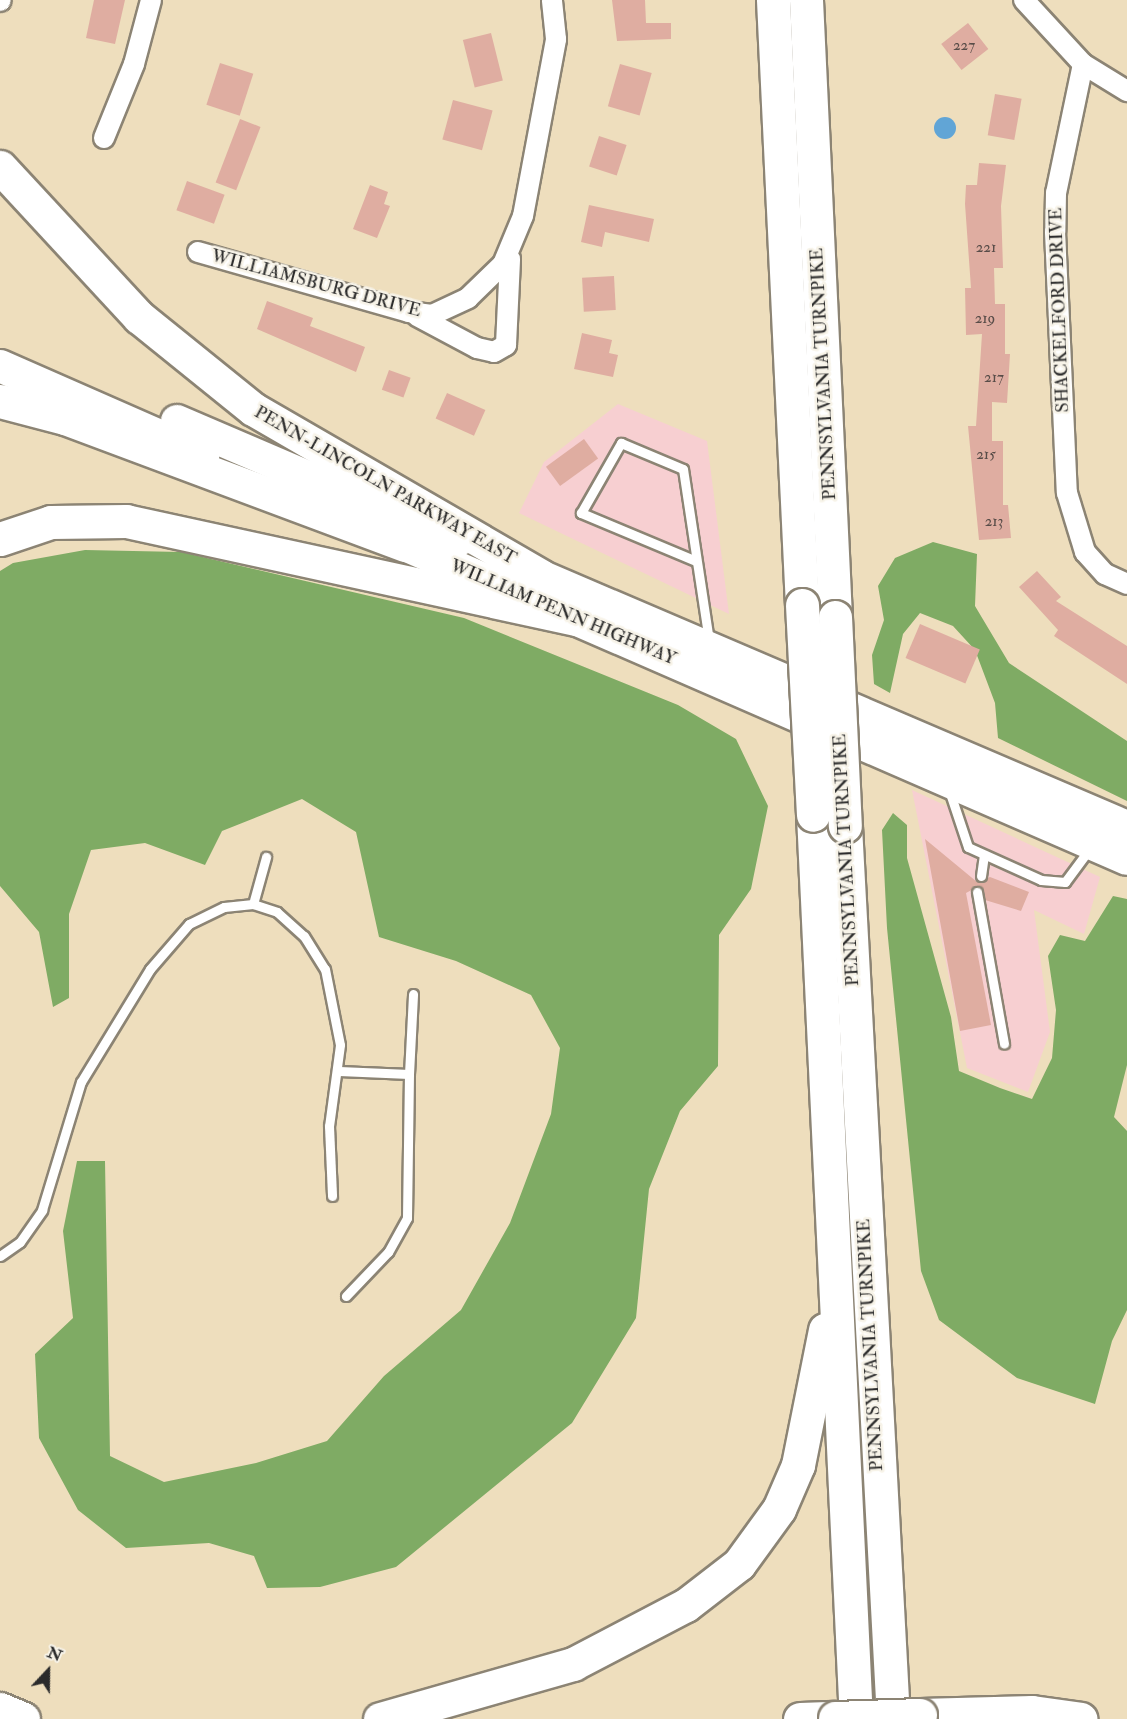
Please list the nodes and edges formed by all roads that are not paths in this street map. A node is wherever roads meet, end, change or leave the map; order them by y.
1 (151, 0) edge
2 (552, 0) edge
3 (773, 0) edge
4 (806, 0) edge
5 (1024, 0) edge
6 (1083, 64) junction
7 (1127, 91) edge
8 (104, 138) dead end
9 (0, 167) edge
10 (514, 245) junction
11 (198, 252) dead end
12 (409, 312) junction
13 (0, 345) edge
14 (0, 366) edge
15 (0, 401) edge
16 (0, 539) edge
17 (405, 545) junction
18 (696, 561) junction
19 (541, 576) junction
20 (1127, 584) edge
21 (577, 619) junction
22 (711, 649) junction
23 (944, 777) junction
24 (1127, 827) edge
25 (1093, 844) junction
26 (984, 855) junction
27 (266, 857) dead end
28 (1127, 859) edge
29 (981, 876) dead end
30 (977, 892) dead end
31 (254, 904) junction
32 (413, 994) dead end
33 (1004, 1044) dead end
34 (339, 1071) junction
35 (409, 1074) junction
36 (332, 1196) dead end
37 (0, 1256) edge
38 (836, 1266) junction
39 (346, 1296) dead end
40 (0, 1709) edge
41 (907, 1717) edge
42 (845, 1718) edge
43 (23, 1719) edge
44 (380, 1719) edge
45 (800, 1719) edge
46 (1081, 1719) edge

1 - 8 street
2 - 10 street, WILLIAMSBURG DRIVE
3 - 38 highway, PENNSYLVANIA TURNPIKE, bridge
4 - 41 highway, PENNSYLVANIA TURNPIKE, bridge
5 - 6 street
6 - 7 street
6 - 20 street, SHACKELFORD DRIVE
9 - 19 highway, PENN-LINCOLN PARKWAY EAST
10 - 12 street, WILLIAMSBURG DRIVE
10 - 12 street
11 - 12 street, WILLIAMSBURG DRIVE
13 - 19 highway, WILLIAM PENN HIGHWAY
14 - 17 highway, WILLIAM PENN HIGHWAY
15 - 17 highway
16 - 21 highway
17 - 21 highway, WILLIAM PENN HIGHWAY
18 - 18 lane
18 - 22 lane
19 - 22 highway, WILLIAM PENN HIGHWAY
21 - 23 highway, WILLIAM PENN HIGHWAY
22 - 24 highway, WILLIAM PENN HIGHWAY
23 - 25 highway, WILLIAM PENN HIGHWAY
23 - 26 lane
25 - 26 lane
25 - 28 highway, WILLIAM PENN HIGHWAY
26 - 29 lane
27 - 31 lane
30 - 33 lane
31 - 34 lane
31 - 37 lane
32 - 35 lane
34 - 35 lane
34 - 36 lane
35 - 39 lane
38 - 42 highway, PENNSYLVANIA TURNPIKE
38 - 44 highway
40 - 43 highway
41 - 42 highway, bridge
41 - 46 highway
42 - 45 highway

